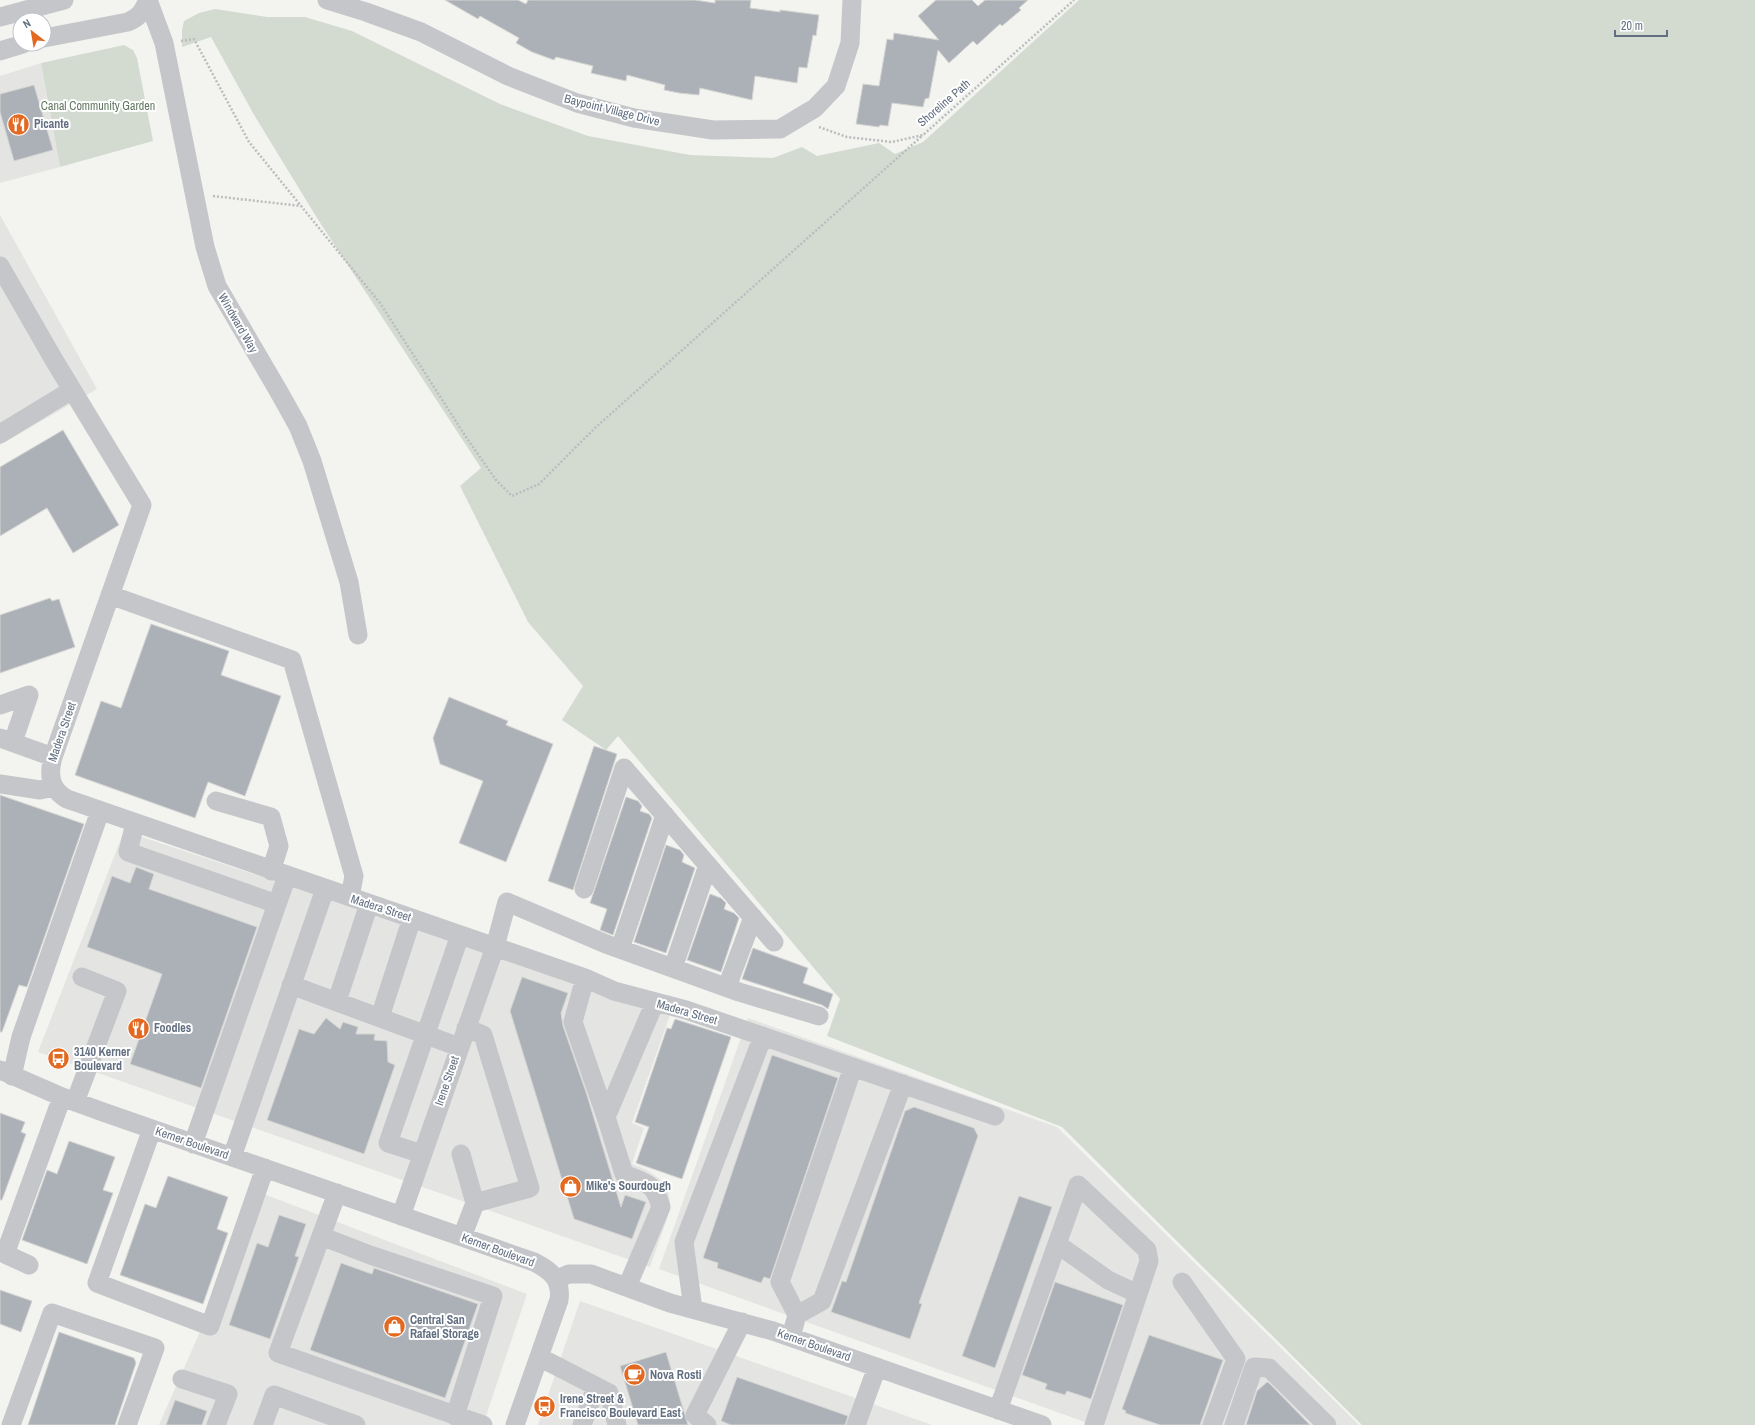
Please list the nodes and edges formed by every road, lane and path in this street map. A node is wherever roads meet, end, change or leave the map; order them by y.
1 (64, 0) edge
2 (148, 0) edge
3 (327, 0) edge
4 (852, 0) edge
5 (1074, 0) edge
6 (0, 17) edge
7 (52, 36) edge
8 (164, 43) junction
9 (12, 47) edge
10 (0, 51) edge
11 (798, 119) junction
12 (923, 135) junction
13 (193, 194) junction
14 (302, 206) junction
15 (0, 266) edge
16 (72, 390) junction
17 (0, 434) edge
18 (110, 595) junction
19 (358, 635) dead end
20 (0, 705) edge
21 (7, 740) edge
22 (53, 757) junction
23 (0, 784) edge
24 (54, 787) junction
25 (216, 801) dead end
26 (100, 811) junction
27 (665, 815) junction
28 (135, 823) junction
29 (193, 843) junction
30 (708, 865) junction
31 (182, 871) junction
32 (279, 873) junction
33 (325, 889) junction
34 (584, 889) dead end
35 (350, 897) junction
36 (277, 904) junction
37 (369, 904) junction
38 (753, 917) junction
39 (412, 918) junction
40 (460, 935) junction
41 (774, 942) dead end
42 (495, 947) junction
43 (620, 949) junction
44 (673, 968) junction
45 (82, 978) dead end
46 (585, 978) junction
47 (290, 985) junction
48 (728, 987) junction
49 (337, 1001) junction
50 (655, 1002) junction
51 (819, 1016) dead end
52 (380, 1017) junction
53 (466, 1028) junction
54 (425, 1034) junction
55 (763, 1036) junction
56 (459, 1047) junction
57 (852, 1067) junction
58 (6, 1073) edge
59 (903, 1084) junction
60 (68, 1100) junction
61 (995, 1116) dead end
62 (606, 1117) junction
63 (152, 1129) junction
64 (193, 1144) junction
65 (422, 1154) junction
66 (460, 1154) dead end
67 (232, 1157) junction
68 (265, 1168) junction
69 (337, 1194) junction
70 (475, 1203) junction
71 (401, 1216) junction
72 (322, 1236) junction
73 (462, 1237) junction
74 (1057, 1244) junction
75 (29, 1264) dead end
76 (557, 1279) junction
77 (1182, 1282) dead end
78 (627, 1287) junction
79 (1138, 1294) junction
80 (693, 1309) junction
81 (797, 1315) junction
82 (742, 1322) junction
83 (791, 1338) junction
84 (539, 1357) junction
85 (877, 1367) junction
86 (182, 1379) dead end
87 (596, 1387) junction
88 (998, 1410) junction
89 (455, 1416) junction
90 (11, 1425) edge
91 (127, 1425) edge
92 (216, 1425) edge
93 (263, 1425) edge
94 (356, 1425) edge
95 (483, 1425) edge
96 (515, 1425) edge
97 (582, 1425) edge
98 (617, 1425) edge
99 (707, 1425) edge
100 (856, 1425) edge
101 (1042, 1425) edge
102 (1094, 1425) edge
103 (1212, 1425) edge
104 (1234, 1425) edge
105 (1327, 1425) edge

1 - 6 street
2 - 7 street
2 - 8 street, Windward Way
3 - 11 street, Baypoint Village Drive
4 - 11 street, Baypoint Village Drive
5 - 12 path, Shoreline Path
8 - 13 street, Windward Way
8 - 14 path
9 - 10 street
11 - 12 path, Shoreline Path
12 - 14 path
13 - 14 path
13 - 19 street, Windward Way
15 - 16 street
16 - 17 street
16 - 18 street, Madera Street
18 - 22 street, Madera Street
18 - 35 street
20 - 21 street
21 - 22 street
22 - 24 street, Madera Street
23 - 24 street
24 - 26 street, Madera Street
25 - 32 street
26 - 28 street, Madera Street
26 - 58 street
27 - 30 street
27 - 34 street
27 - 43 street
28 - 29 street, Madera Street
28 - 31 street
29 - 31 street
29 - 32 street, Madera Street
30 - 38 street
30 - 44 street
31 - 36 street
32 - 33 street, Madera Street
32 - 36 street
33 - 35 street, Madera Street
33 - 47 street
35 - 37 street, Madera Street
36 - 64 street
37 - 39 street, Madera Street
37 - 49 street
38 - 41 street
38 - 48 street
39 - 40 street, Madera Street
39 - 52 street
40 - 42 street, Madera Street
40 - 54 street
42 - 43 street, Irene Street
42 - 46 street, Madera Street
42 - 53 street, Irene Street
43 - 44 street
44 - 48 street
45 - 60 street
46 - 50 street, Madera Street
46 - 62 street
47 - 49 street
47 - 67 street
48 - 51 street
49 - 52 street
50 - 55 street, Madera Street
50 - 62 street
52 - 54 street
53 - 56 street, Irene Street
53 - 70 street
54 - 56 street
54 - 65 street
55 - 57 street, Madera Street
55 - 80 street
56 - 65 street, Irene Street
57 - 59 street, Madera Street
57 - 81 street
58 - 60 street, Kerner Boulevard
59 - 61 street, Madera Street
59 - 81 street
60 - 63 street, Kerner Boulevard
60 - 75 street
62 - 78 street
63 - 64 street, Kerner Boulevard
63 - 68 street
64 - 67 street, Kerner Boulevard
65 - 71 street, Irene Street
66 - 70 street
67 - 68 street, Kerner Boulevard
68 - 69 street, Kerner Boulevard
69 - 71 street, Kerner Boulevard
69 - 72 street
70 - 73 street
71 - 73 street, Kerner Boulevard
72 - 89 street
72 - 89 street
73 - 76 street, Kerner Boulevard
74 - 79 street
74 - 79 street
74 - 88 street
76 - 78 street, Kerner Boulevard
76 - 84 street
77 - 103 street
78 - 80 street, Kerner Boulevard
79 - 102 street
80 - 82 street, Kerner Boulevard
81 - 83 street
82 - 83 street, Kerner Boulevard
82 - 99 street
83 - 85 street, Kerner Boulevard
84 - 87 street
84 - 96 street
85 - 88 street, Kerner Boulevard
85 - 100 street
86 - 92 street
87 - 97 street
87 - 98 street
88 - 101 street, Kerner Boulevard
89 - 95 street
90 - 91 street
93 - 94 street
104 - 105 street

